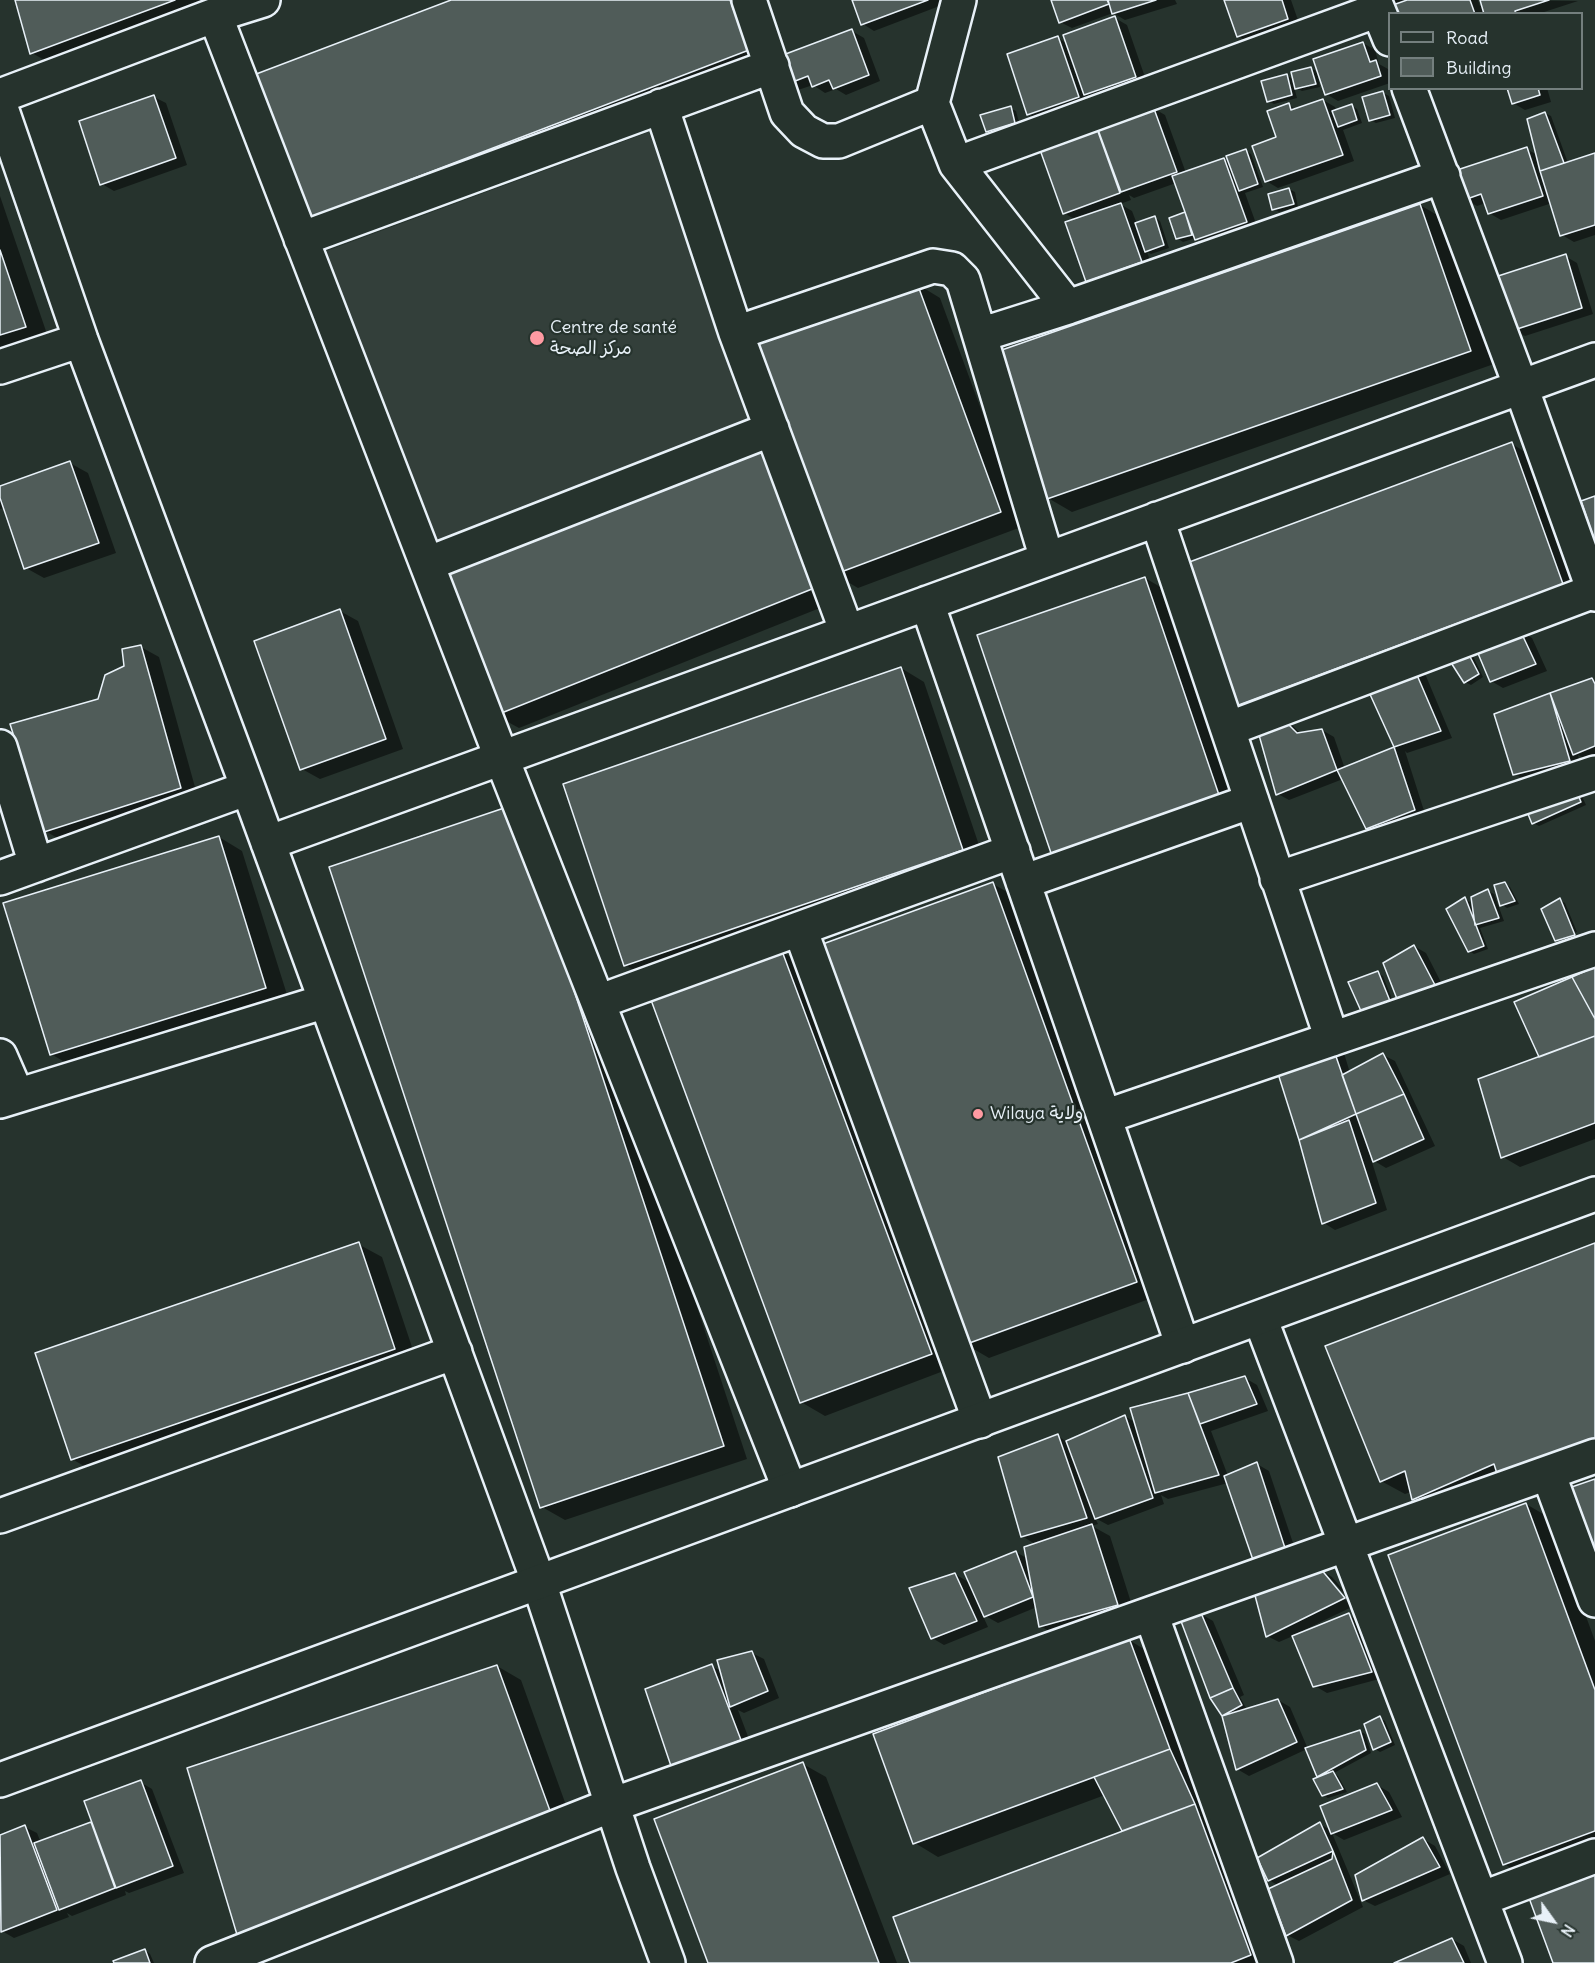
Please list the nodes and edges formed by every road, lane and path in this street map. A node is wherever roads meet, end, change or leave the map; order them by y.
1 (263, 0) edge
2 (749, 0) edge
3 (959, 0) edge
4 (215, 15) junction
5 (1381, 16) edge
6 (771, 66) junction
7 (1410, 90) edge
8 (0, 96) edge
9 (932, 103) junction
10 (0, 105) edge
11 (662, 106) junction
12 (956, 164) junction
13 (1443, 176) junction
14 (301, 239) junction
15 (1068, 307) junction
16 (736, 333) junction
17 (980, 335) junction
18 (81, 340) junction
19 (1595, 360) edge
20 (0, 367) edge
21 (1521, 387) junction
22 (772, 429) junction
23 (1157, 519) junction
24 (1047, 559) junction
25 (427, 564) junction
26 (1594, 593) edge
27 (927, 603) junction
28 (847, 632) junction
29 (1228, 729) junction
30 (1, 752) edge
31 (502, 759) junction
32 (1595, 773) edge
33 (248, 788) junction
34 (1252, 801) junction
35 (268, 843) junction
36 (1013, 851) junction
37 (36, 865) junction
38 (0, 878) edge
39 (1278, 879) junction
40 (1023, 882) junction
41 (800, 929) junction
42 (1595, 949) edge
43 (326, 1001) junction
44 (598, 1002) junction
45 (1332, 1039) junction
46 (0, 1056) edge
47 (8, 1098) edge
48 (1104, 1117) junction
49 (1595, 1194) edge
50 (1260, 1318) junction
51 (1183, 1346) junction
52 (455, 1352) junction
53 (980, 1421) junction
54 (1595, 1456) edge
55 (1548, 1473) junction
56 (790, 1490) junction
57 (0, 1516) edge
58 (1346, 1545) junction
59 (539, 1582) junction
60 (1595, 1600) edge
61 (1150, 1614) junction
62 (0, 1780) edge
63 (612, 1805) junction
64 (1595, 1856) edge
65 (1481, 1899) junction
66 (213, 1963) edge
67 (668, 1963) edge
68 (1275, 1963) edge
69 (1505, 1963) edge

1 - 4 street
2 - 6 street
3 - 9 street
4 - 8 street
4 - 14 street
5 - 12 street
6 - 9 street
6 - 11 street
7 - 13 street
9 - 12 street
10 - 18 street
11 - 14 street
11 - 16 street
12 - 15 street
13 - 15 street
13 - 21 street
14 - 25 street
15 - 17 street
16 - 17 street
16 - 22 street
17 - 24 street
18 - 20 street
18 - 33 street
19 - 21 street
21 - 23 street
21 - 26 street
22 - 25 street
22 - 28 street
23 - 24 street
23 - 29 street
24 - 27 street
25 - 31 street
26 - 29 street
27 - 28 street
27 - 36 street
28 - 31 street
29 - 34 street
30 - 37 street
31 - 35 street
31 - 44 street
32 - 39 street
33 - 35 street
33 - 37 street
34 - 39 street
34 - 40 street
35 - 43 street
36 - 40 street
36 - 41 street
37 - 38 street
39 - 45 street
40 - 48 street
41 - 44 street
41 - 53 street
42 - 45 street
43 - 47 street
43 - 52 street
44 - 56 street
45 - 48 street
46 - 47 street
48 - 51 street
49 - 50 street
50 - 51 street
50 - 58 street
51 - 53 street
52 - 57 street
52 - 59 street
53 - 56 street
54 - 55 street
55 - 58 street
55 - 60 street
56 - 59 street
58 - 61 street
58 - 65 street
59 - 62 street
59 - 63 street
61 - 63 street
61 - 68 street
63 - 66 street
63 - 67 street
64 - 65 street
65 - 69 street

